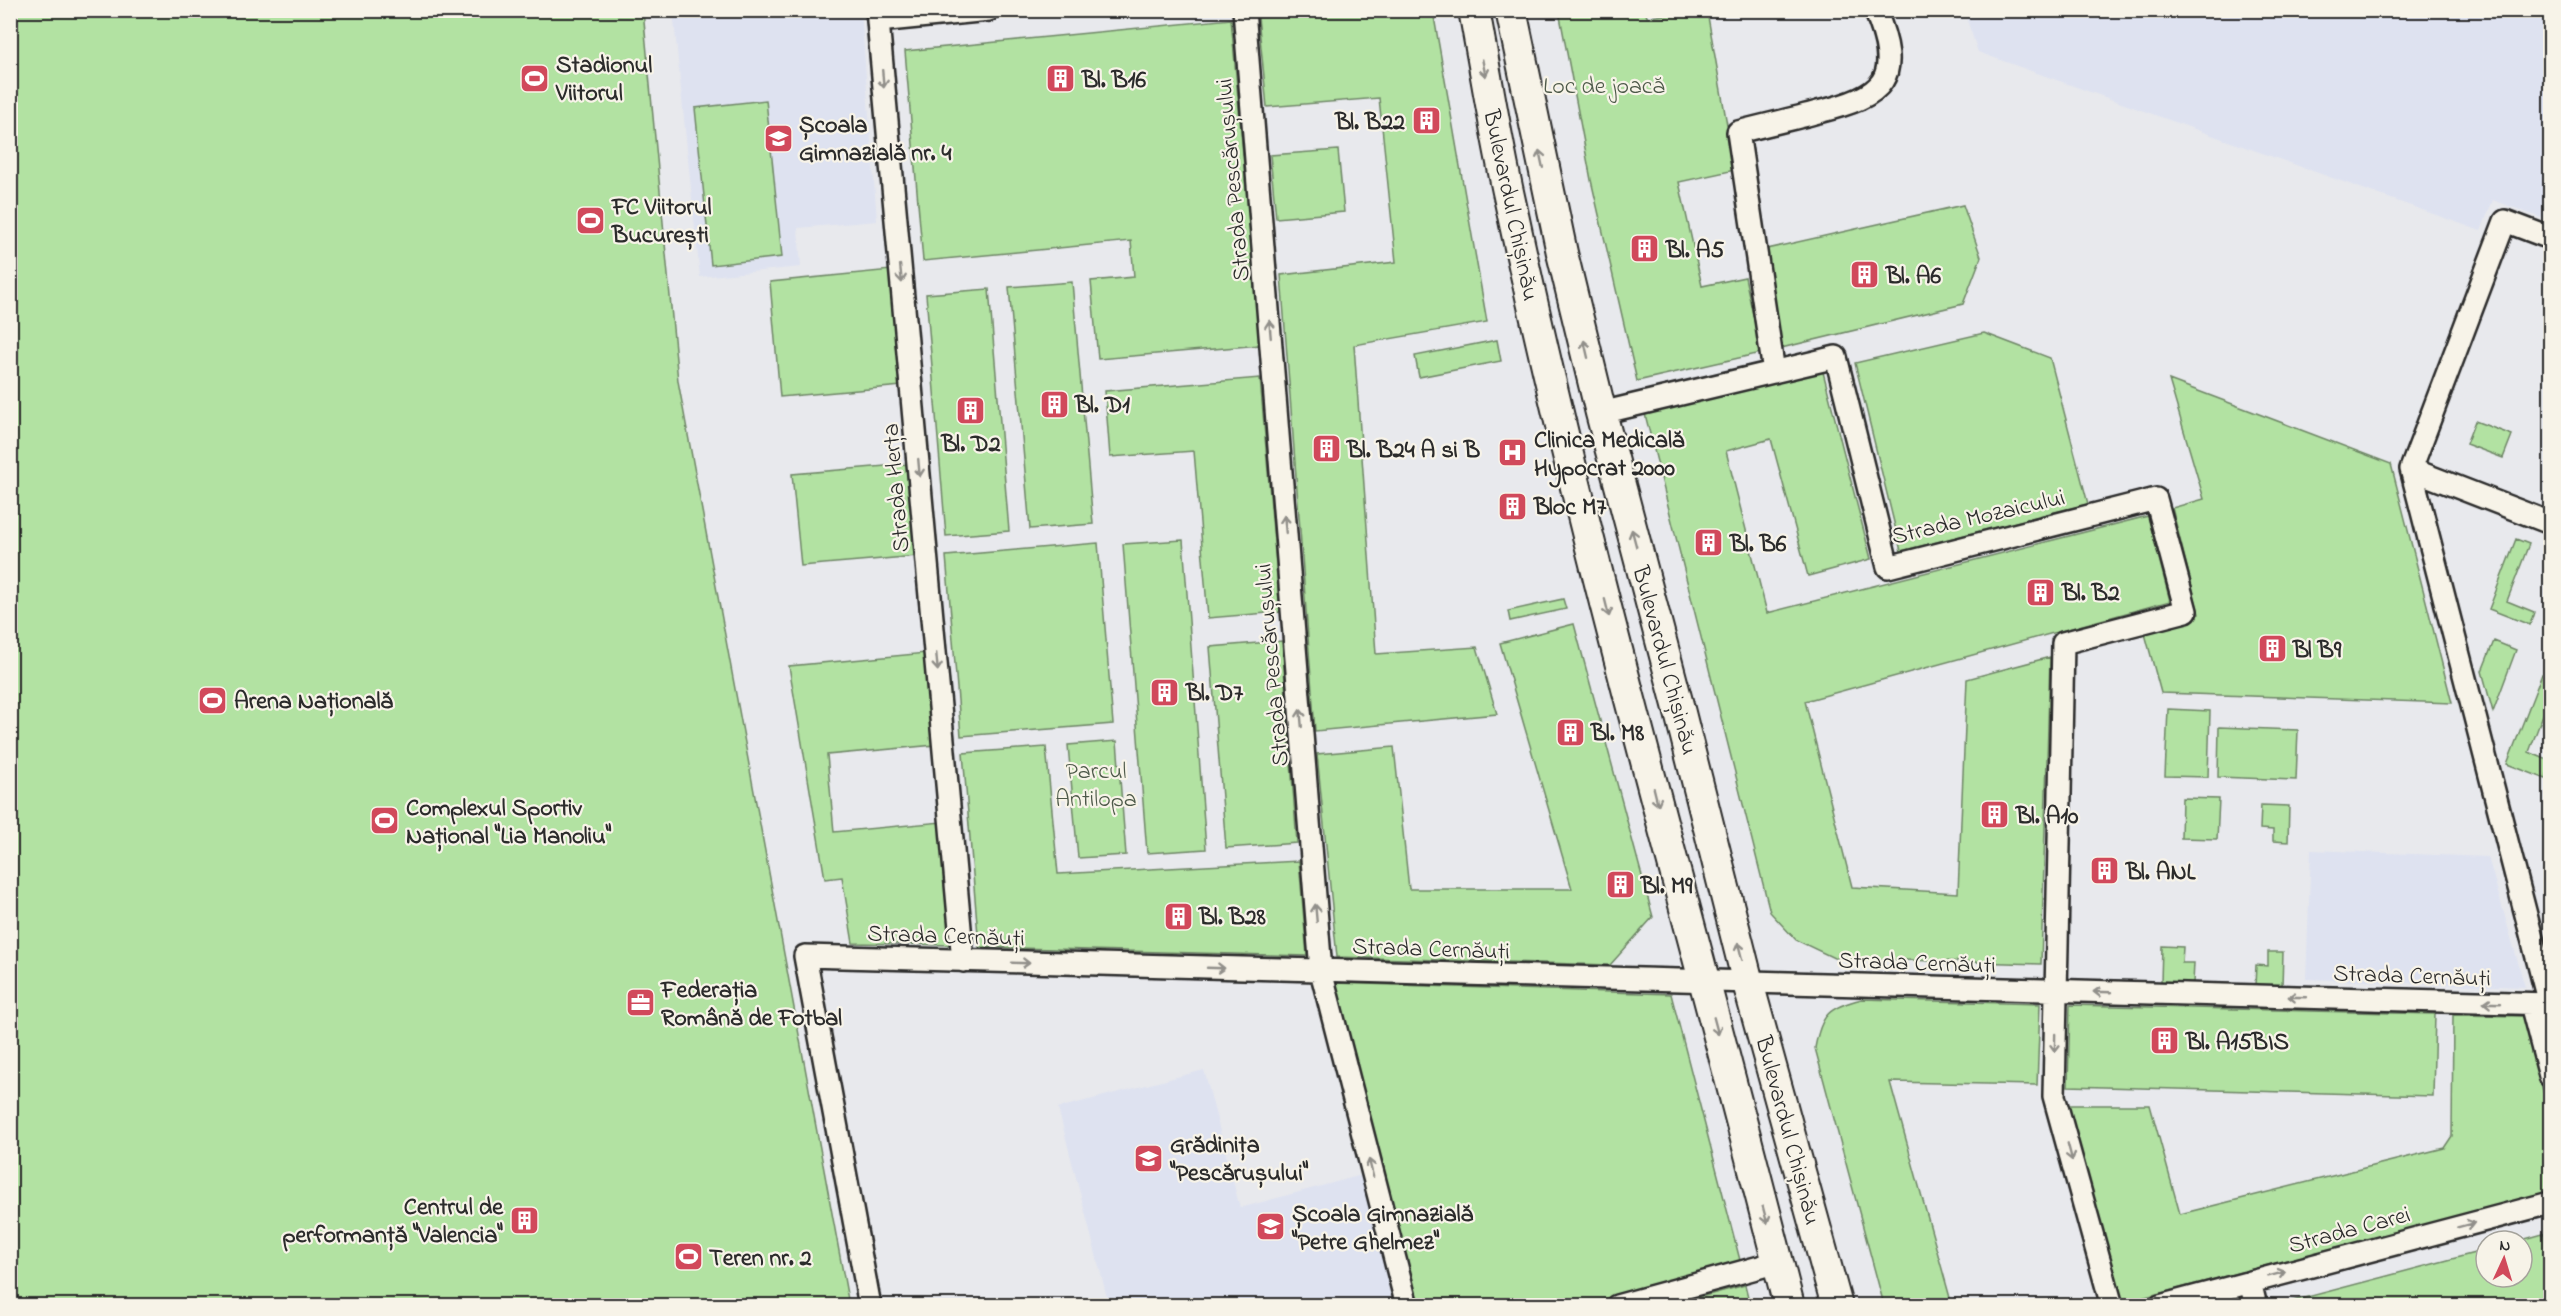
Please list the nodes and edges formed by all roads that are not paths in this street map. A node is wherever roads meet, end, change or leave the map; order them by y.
1 (989, 10) edge
2 (1244, 10) edge
3 (1474, 10) edge
4 (1511, 10) edge
5 (878, 16) edge
6 (1878, 18) edge
7 (2550, 238) edge
8 (1774, 372) junction
9 (1601, 413) junction
10 (2411, 469) junction
11 (2550, 523) edge
12 (963, 961) junction
13 (1321, 971) junction
14 (1704, 981) junction
15 (1748, 982) junction
16 (2056, 991) junction
17 (2543, 1004) edge
18 (2550, 1076) edge
19 (2550, 1203) edge
20 (1778, 1262) junction
21 (2250, 1282) junction
22 (870, 1305) edge
23 (1407, 1305) edge
24 (1617, 1305) edge
25 (1789, 1305) edge
26 (1837, 1305) edge
27 (2112, 1305) edge
28 (2160, 1305) edge
29 (2256, 1305) edge

1 - 5 street
13 -> 2 street, Strada Pescărușului
3 -> 14 main road, Bulevardul Chișinău
9 -> 4 main road, Bulevardul Chișinău
5 -> 12 street, Strada Herța
6 - 8 street
7 - 10 street
8 - 9 street
8 - 16 street, Strada Mozaicului
15 -> 9 main road, Bulevardul Chișinău
10 - 11 street
10 - 17 street
12 -> 13 street, Strada Cernăuți
12 - 22 street, Strada Cernăuți
13 - 14 street, Strada Cernăuți
23 -> 13 street, Strada Pescărușului
14 - 15 street, Strada Cernăuți
14 -> 20 main road, Bulevardul Chișinău
15 - 16 street, Strada Cernăuți
15 - 26 main road, Bulevardul Chișinău
17 -> 16 street, Strada Cernăuți
16 -> 27 street
17 - 18 street
21 -> 19 street, Strada Carei
20 - 24 street
20 - 25 main road, Bulevardul Chișinău
21 - 28 street, Strada Carei
21 - 29 street

